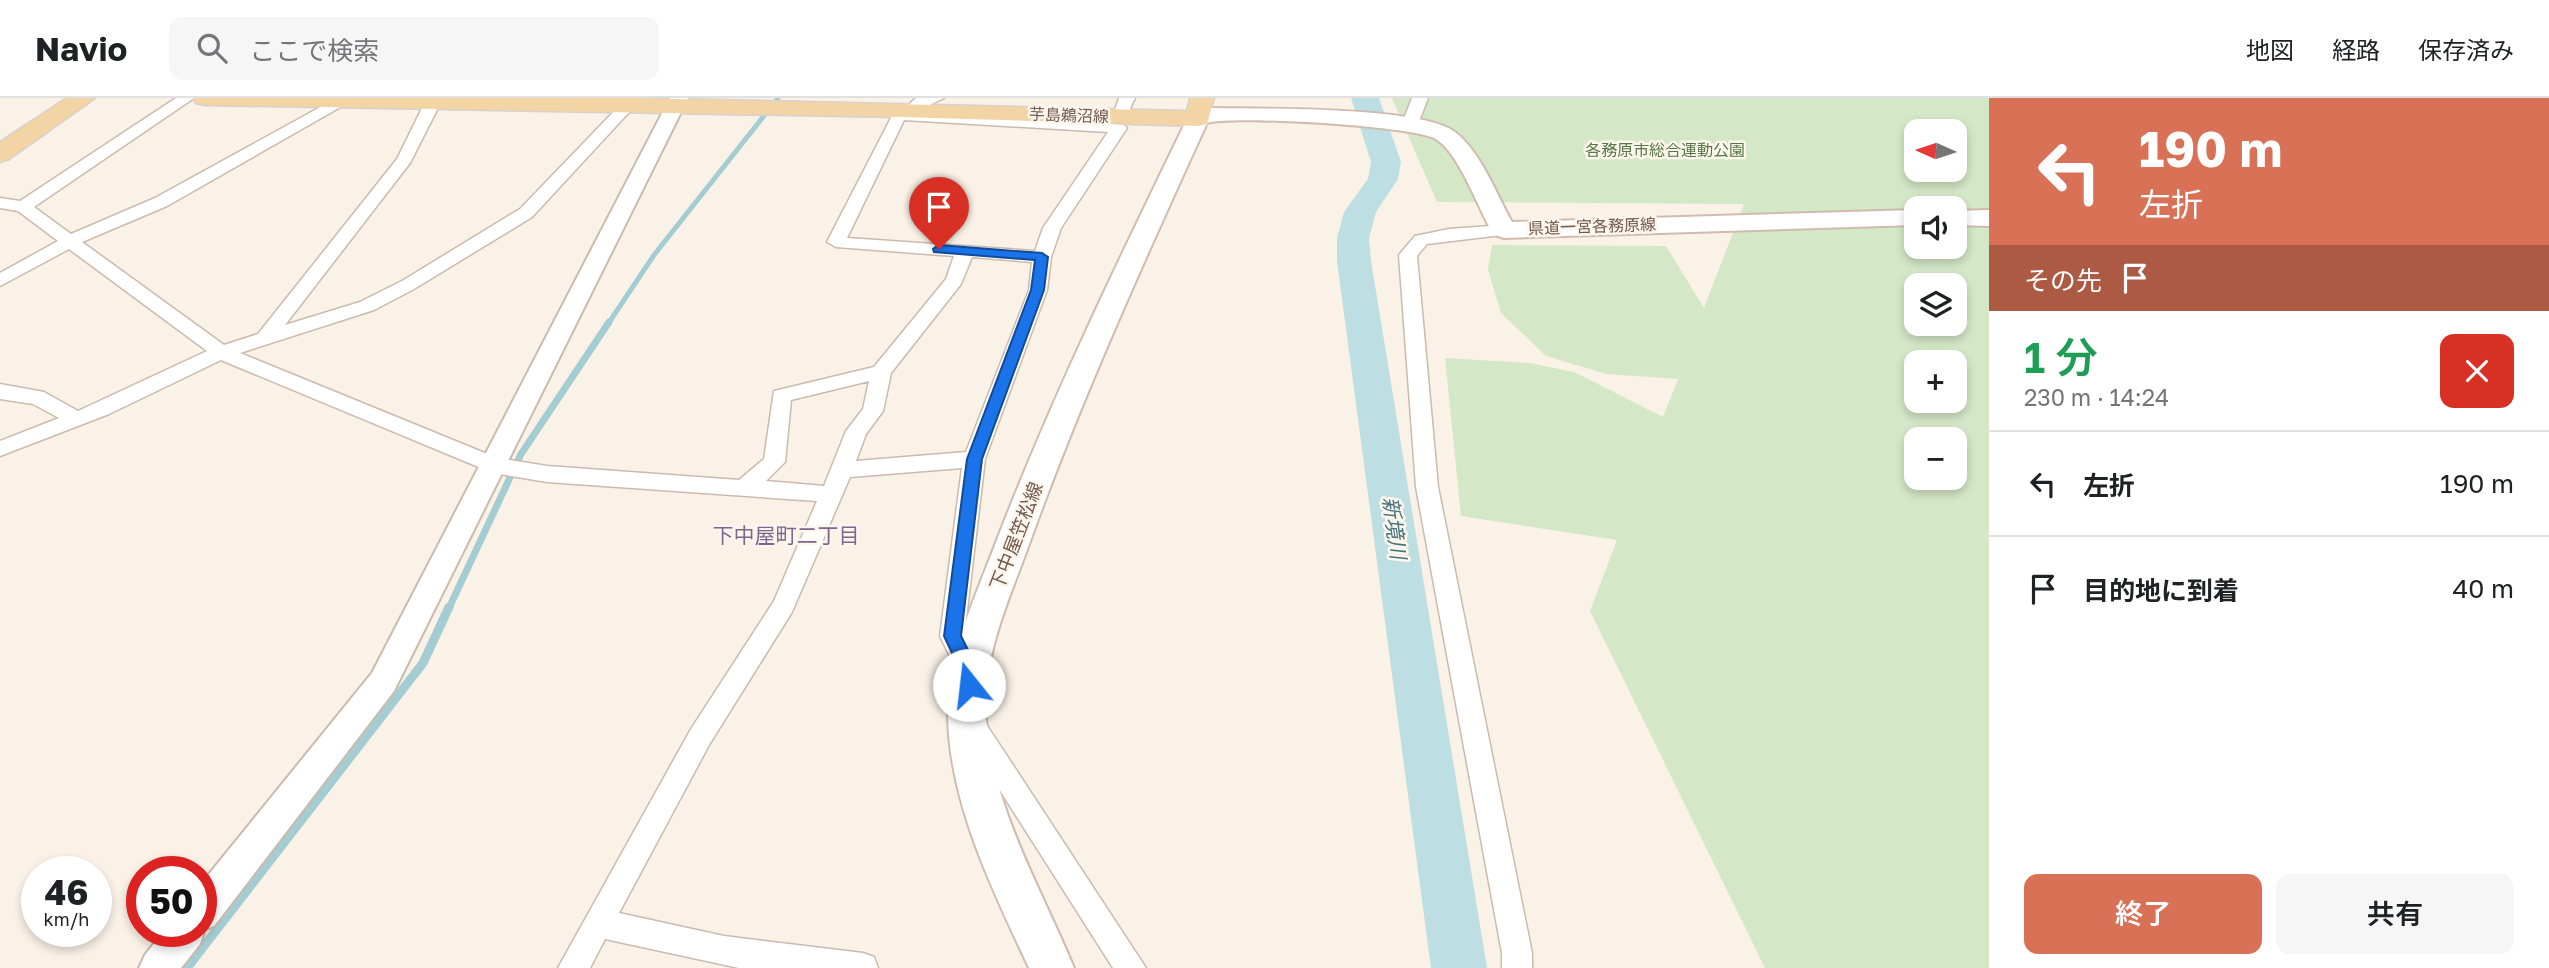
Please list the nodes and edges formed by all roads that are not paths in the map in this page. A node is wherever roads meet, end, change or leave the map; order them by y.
1 (83, 98) edge
2 (186, 98) edge
3 (205, 98) edge
4 (936, 98) edge
5 (1420, 98) edge
6 (434, 100) edge
7 (343, 101) junction
8 (677, 102) edge
9 (627, 106) junction
10 (1198, 106) edge
11 (903, 112) junction
12 (1410, 124) junction
13 (0, 155) edge
14 (0, 203) edge
15 (23, 207) junction
16 (1904, 218) edge
17 (1967, 218) edge
18 (1989, 218) edge
19 (1504, 230) junction
20 (68, 242) junction
21 (965, 251) junction
22 (1042, 257) junction
23 (0, 280) edge
24 (265, 338) junction
25 (221, 352) junction
26 (881, 372) junction
27 (0, 391) edge
28 (77, 419) junction
29 (0, 449) edge
30 (974, 459) junction
31 (507, 468) junction
32 (842, 470) junction
33 (744, 488) junction
34 (829, 494) junction
35 (970, 672) junction
36 (967, 717) junction
37 (217, 894) edge
38 (598, 923) junction
39 (174, 947) edge
40 (158, 968) edge
41 (573, 968) edge
42 (863, 968) edge
43 (1052, 968) edge
44 (1131, 968) edge
45 (1517, 968) edge

1 - 13 main road
2 - 15 street
3 - 7 main road, 芋島鵜沼線
4 - 11 street
5 - 12 street
6 - 7 main road, 芋島鵜沼線
6 - 9 main road, 芋島鵜沼線
6 - 24 street
7 - 20 street
8 - 9 main road, 芋島鵜沼線
8 - 11 main road, 芋島鵜沼線
8 - 31 street
9 - 24 street
10 - 11 main road, 芋島鵜沼線
10 - 12 main road, 県道一宮各務原線
10 - 35 main road, 下中屋笠松線
11 - 21 street
11 - 22 street
12 - 19 main road, 県道一宮各務原線
14 - 15 street
15 - 20 street
16 - 19 main road, 県道一宮各務原線
17 - 18 main road
19 - 45 street
20 - 23 street
20 - 25 street
21 - 22 street
21 - 26 street
22 - 30 street
24 - 25 street
25 - 28 street
25 - 31 street
26 - 32 street
26 - 33 street
27 - 28 street
28 - 29 street
30 - 32 street
30 - 35 street
31 - 33 street
31 - 37 street
32 - 34 street
33 - 34 street
34 - 38 street
35 - 36 main road, 下中屋笠松線
36 - 43 main road, 下中屋笠松線
36 - 44 street
38 - 41 street
38 - 42 street
39 - 40 street

